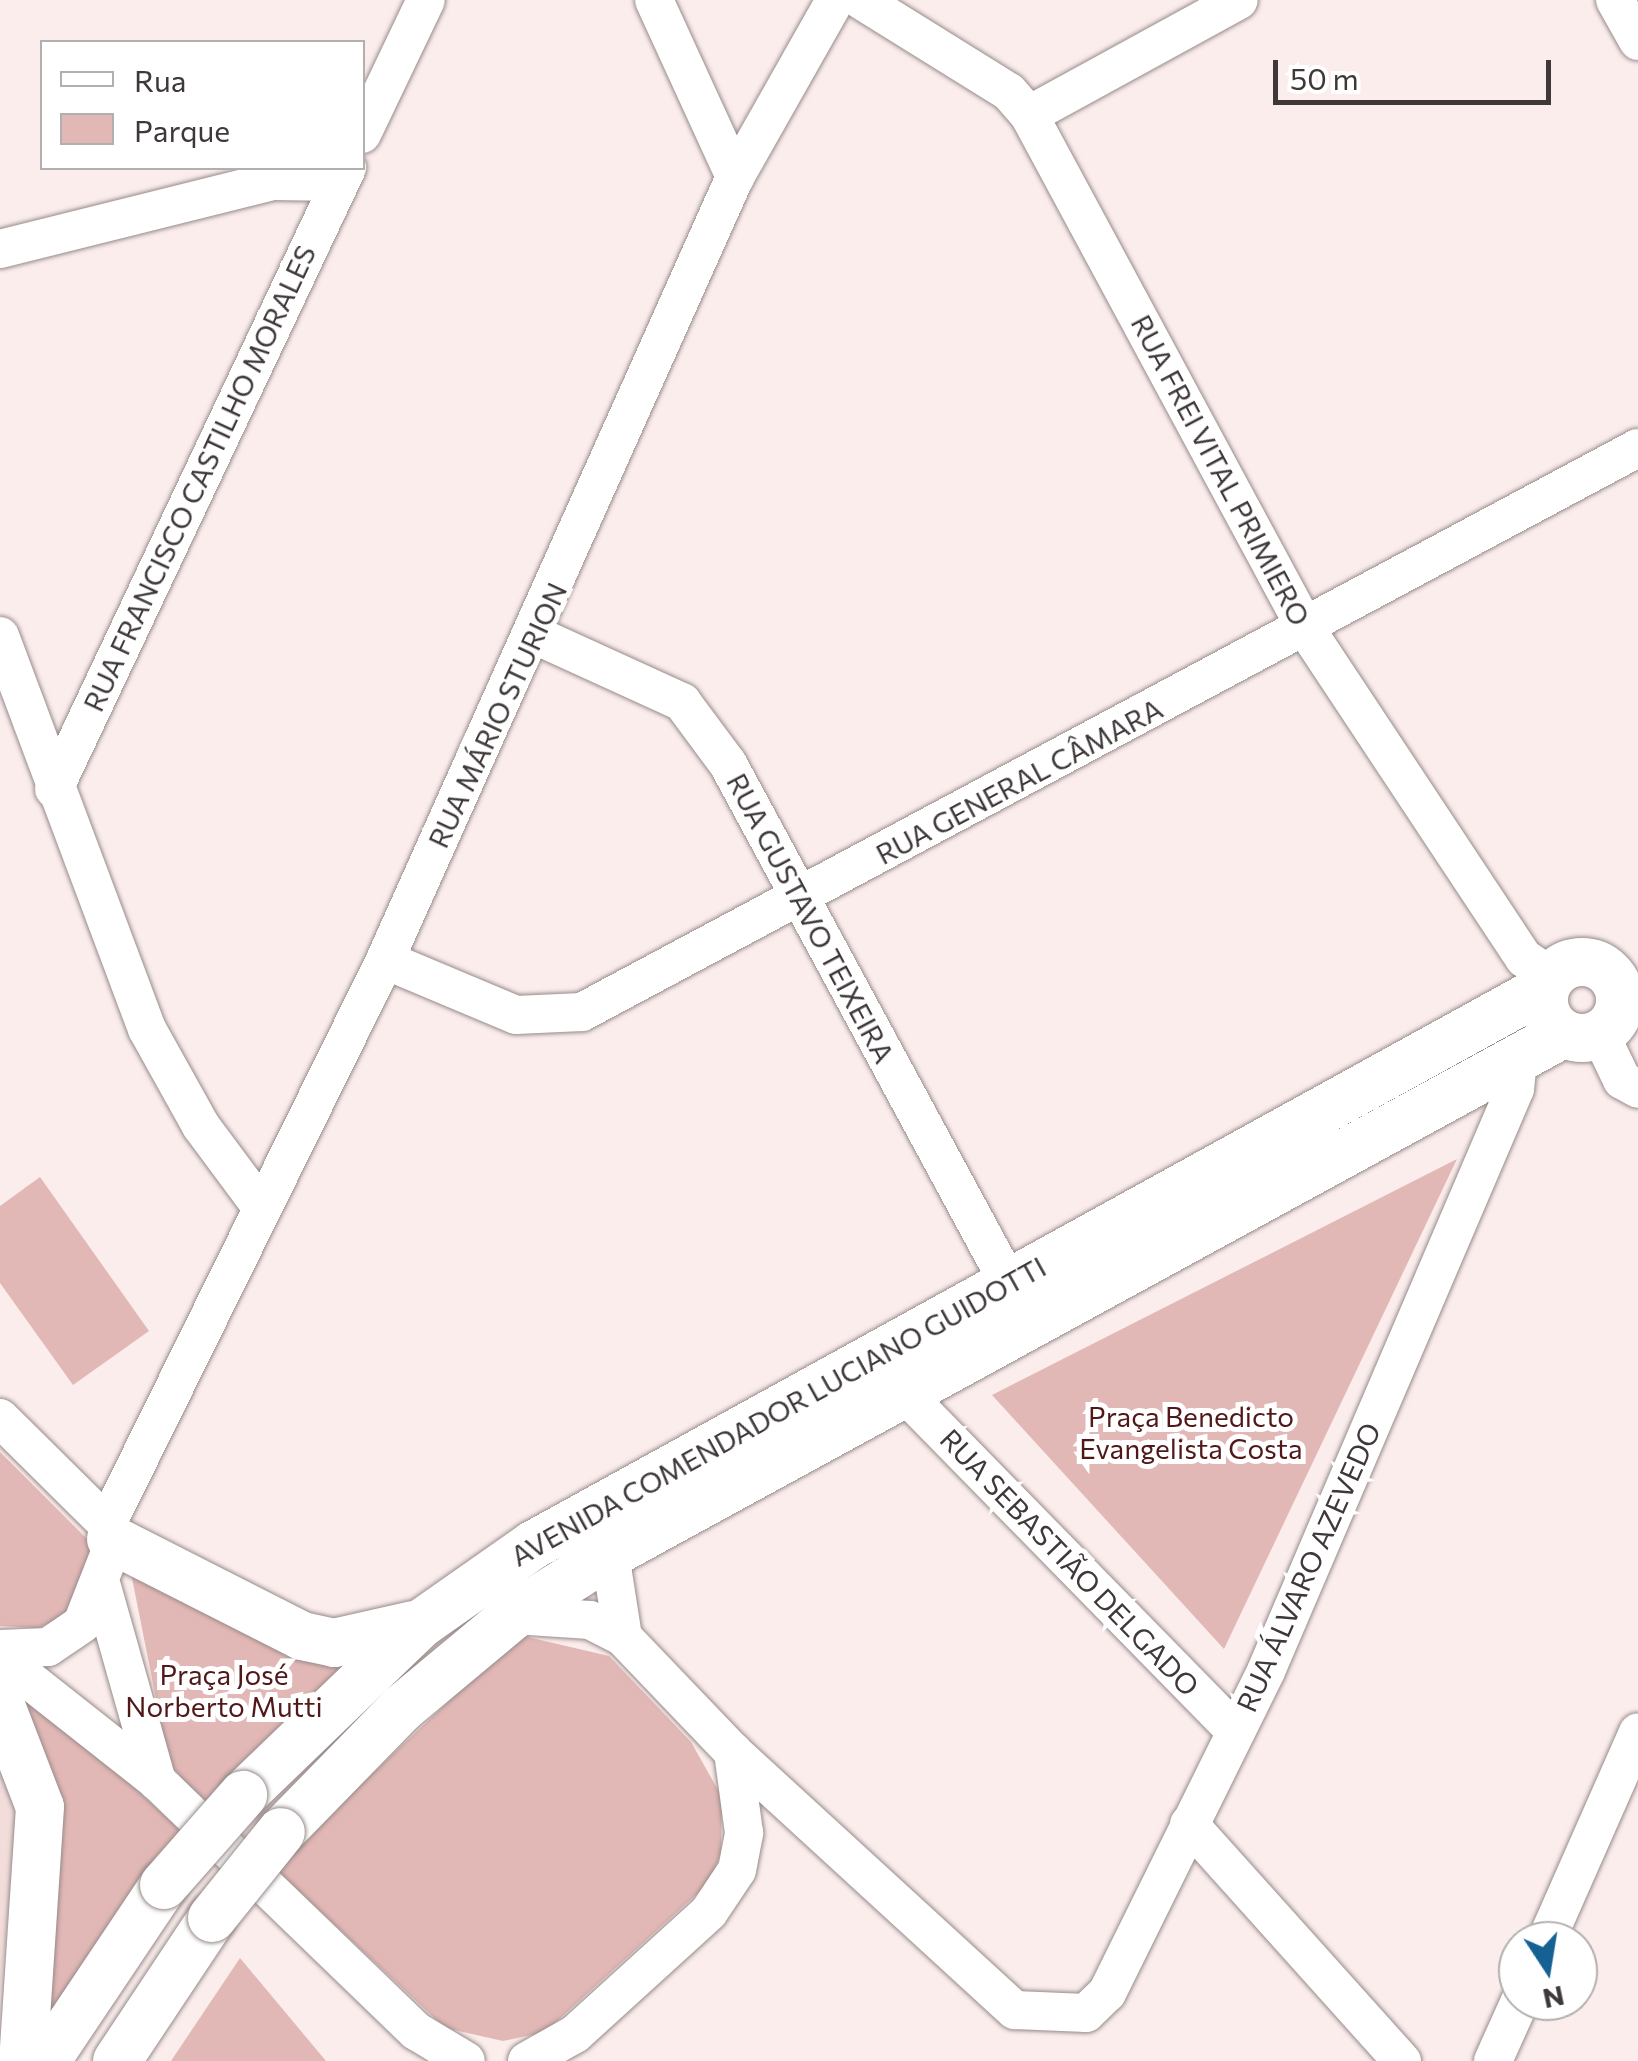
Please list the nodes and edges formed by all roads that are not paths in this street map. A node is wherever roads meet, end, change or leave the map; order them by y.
1 (426, 0) edge
2 (654, 0) edge
3 (834, 0) edge
4 (861, 0) edge
5 (1239, 0) edge
6 (1615, 0) edge
7 (1638, 40) edge
8 (1029, 115) junction
9 (365, 128) edge
10 (343, 174) edge
11 (735, 177) junction
12 (0, 249) edge
13 (1638, 448) edge
14 (1306, 629) junction
15 (535, 635) junction
16 (0, 636) edge
17 (54, 789) junction
18 (800, 897) junction
19 (385, 960) junction
20 (1548, 982) junction
21 (1610, 996) edge
22 (1518, 1062) junction
23 (1638, 1089) edge
24 (262, 1208) junction
25 (1008, 1282) junction
26 (904, 1393) junction
27 (0, 1418) edge
28 (154, 1428) junction
29 (68, 1482) junction
30 (109, 1532) junction
31 (610, 1554) junction
32 (102, 1588) junction
33 (514, 1615) junction
34 (422, 1622) junction
35 (623, 1637) junction
36 (0, 1649) edge
37 (0, 1657) edge
38 (0, 1703) edge
39 (1236, 1732) junction
40 (1638, 1732) edge
41 (733, 1752) junction
42 (157, 1781) junction
43 (1189, 1824) junction
44 (1555, 1921) edge
45 (1511, 2021) edge
46 (24, 2061) edge
47 (46, 2061) edge
48 (117, 2061) edge
49 (466, 2061) edge
50 (527, 2061) edge
51 (1402, 2061) edge
52 (1493, 2061) edge

1 - 9 street
2 - 11 street
3 - 11 street, RUA MÁRIO STURION
4 - 8 street, RUA FREI VITAL PRIMIERO
5 - 8 street
6 - 7 street
8 - 14 street, RUA FREI VITAL PRIMIERO
10 - 12 street
10 - 17 street, RUA FRANCISCO CASTILHO MORALES
11 - 15 street, RUA MÁRIO STURION
13 - 14 street, RUA GENERAL CÂMARA
14 - 18 street, RUA GENERAL CÂMARA
14 - 20 street, RUA FREI VITAL PRIMIERO
15 - 18 street, RUA GUSTAVO TEIXEIRA
15 - 19 street, RUA MÁRIO STURION
16 - 17 street
17 - 24 street
18 - 19 street, RUA GENERAL CÂMARA
18 - 25 street, RUA GUSTAVO TEIXEIRA
19 - 24 street, RUA MÁRIO STURION
20 - 21 main road
20 - 25 main road, AVENIDA COMENDADOR LUCIANO GUIDOTTI
21 - 22 main road, AVENIDA COMENDADOR LUCIANO GUIDOTTI
21 - 23 street
22 - 26 main road, AVENIDA COMENDADOR LUCIANO GUIDOTTI
22 - 39 street, RUA ÁLVARO AZEVEDO
24 - 28 street, RUA MÁRIO STURION
25 - 34 main road, AVENIDA COMENDADOR LUCIANO GUIDOTTI
26 - 31 main road, AVENIDA COMENDADOR LUCIANO GUIDOTTI
26 - 39 street, RUA SEBASTIÃO DELGADO
27 - 29 street
28 - 29 street, RUA MÁRIO STURION
28 - 30 street, RUA MÁRIO STURION
29 - 30 street
30 - 32 street, RUA MÁRIO STURION
30 - 34 main road
31 - 33 main road, AVENIDA COMENDADOR LUCIANO GUIDOTTI
31 - 35 street
32 - 36 street
32 - 42 street
33 - 35 street
33 - 48 main road, AVENIDA COMENDADOR LUCIANO GUIDOTTI, bridge
34 - 47 main road, AVENIDA COMENDADOR LUCIANO GUIDOTTI, bridge
35 - 41 street
37 - 42 street
38 - 46 main road
39 - 43 street, RUA ÁLVARO AZEVEDO
40 - 44 street
41 - 43 street, RUA ÁLVARO AZEVEDO
41 - 50 street
42 - 49 street
43 - 51 street
45 - 52 street

